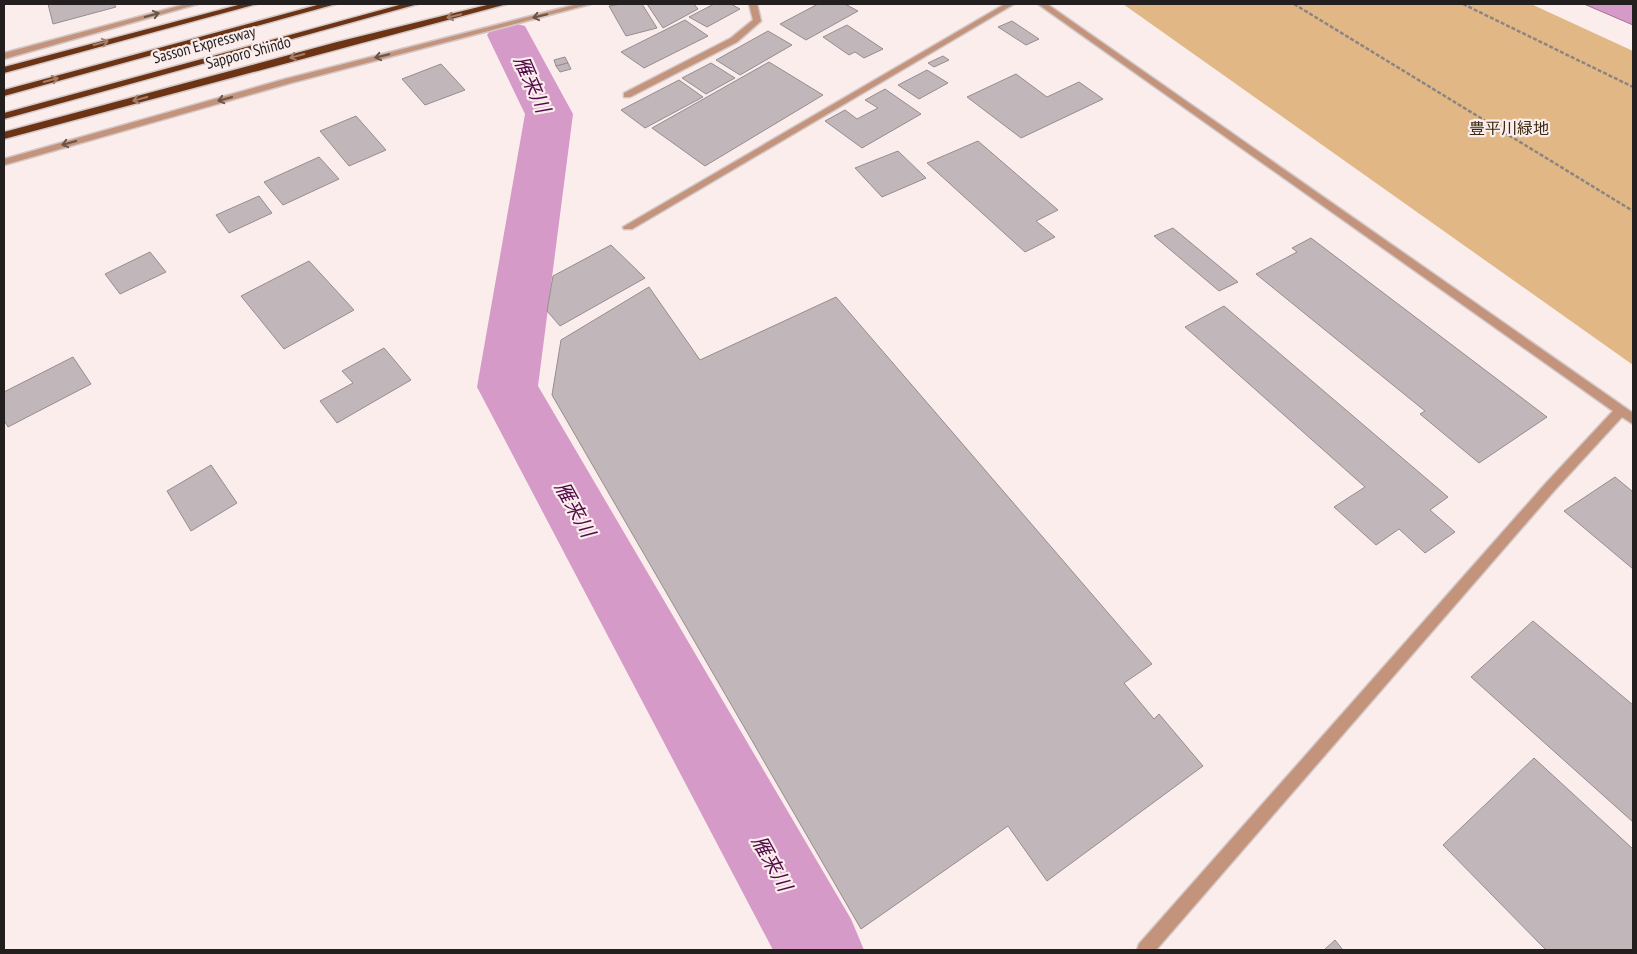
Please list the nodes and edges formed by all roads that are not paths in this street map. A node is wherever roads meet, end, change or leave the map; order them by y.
1 (194, 4) edge
2 (252, 4) edge
3 (331, 4) edge
4 (413, 4) edge
5 (502, 4) edge
6 (587, 4) edge
7 (753, 4) edge
8 (1010, 4) edge
9 (1042, 4) edge
10 (4, 56) edge
11 (4, 70) edge
12 (4, 93) edge
13 (627, 95) dead end
14 (4, 116) edge
15 (4, 136) edge
16 (4, 162) edge
17 (628, 227) dead end
18 (1621, 410) junction
19 (1633, 419) edge
20 (1145, 950) edge

10 -> 1 street
11 -> 2 highway
12 -> 3 highway, Sasson Expressway
4 - 14 highway, Sasson Expressway
5 -> 15 highway, Sapporo Shindo
6 -> 16 street
7 - 13 street
8 - 17 street
9 - 18 street
18 - 19 street
18 - 20 street

